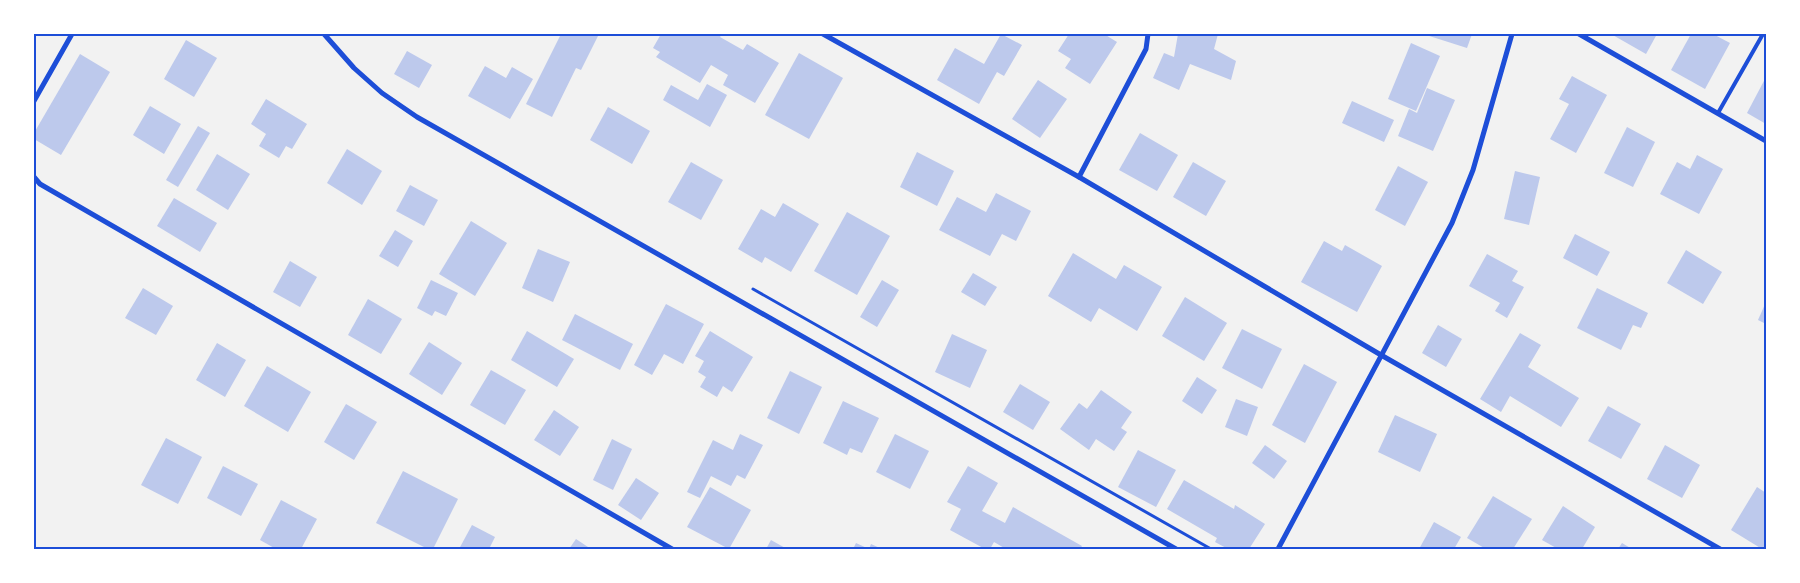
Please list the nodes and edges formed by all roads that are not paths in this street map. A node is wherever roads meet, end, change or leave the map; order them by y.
1 (72, 34) edge
2 (324, 34) edge
3 (822, 34) edge
4 (1148, 34) edge
5 (1512, 34) edge
6 (1578, 34) edge
7 (1762, 34) edge
8 (34, 101) edge
9 (1718, 113) junction
10 (1766, 141) edge
11 (34, 177) edge
12 (1079, 177) junction
13 (1381, 355) junction
14 (672, 549) edge
15 (1176, 549) edge
16 (1278, 549) edge
17 (1720, 549) edge

1 - 8 street
2 - 15 street
3 - 12 street
4 - 12 street
5 - 13 street
6 - 9 street
7 - 9 lane
9 - 10 street
11 - 14 street
12 - 13 street
13 - 16 street
13 - 17 street

